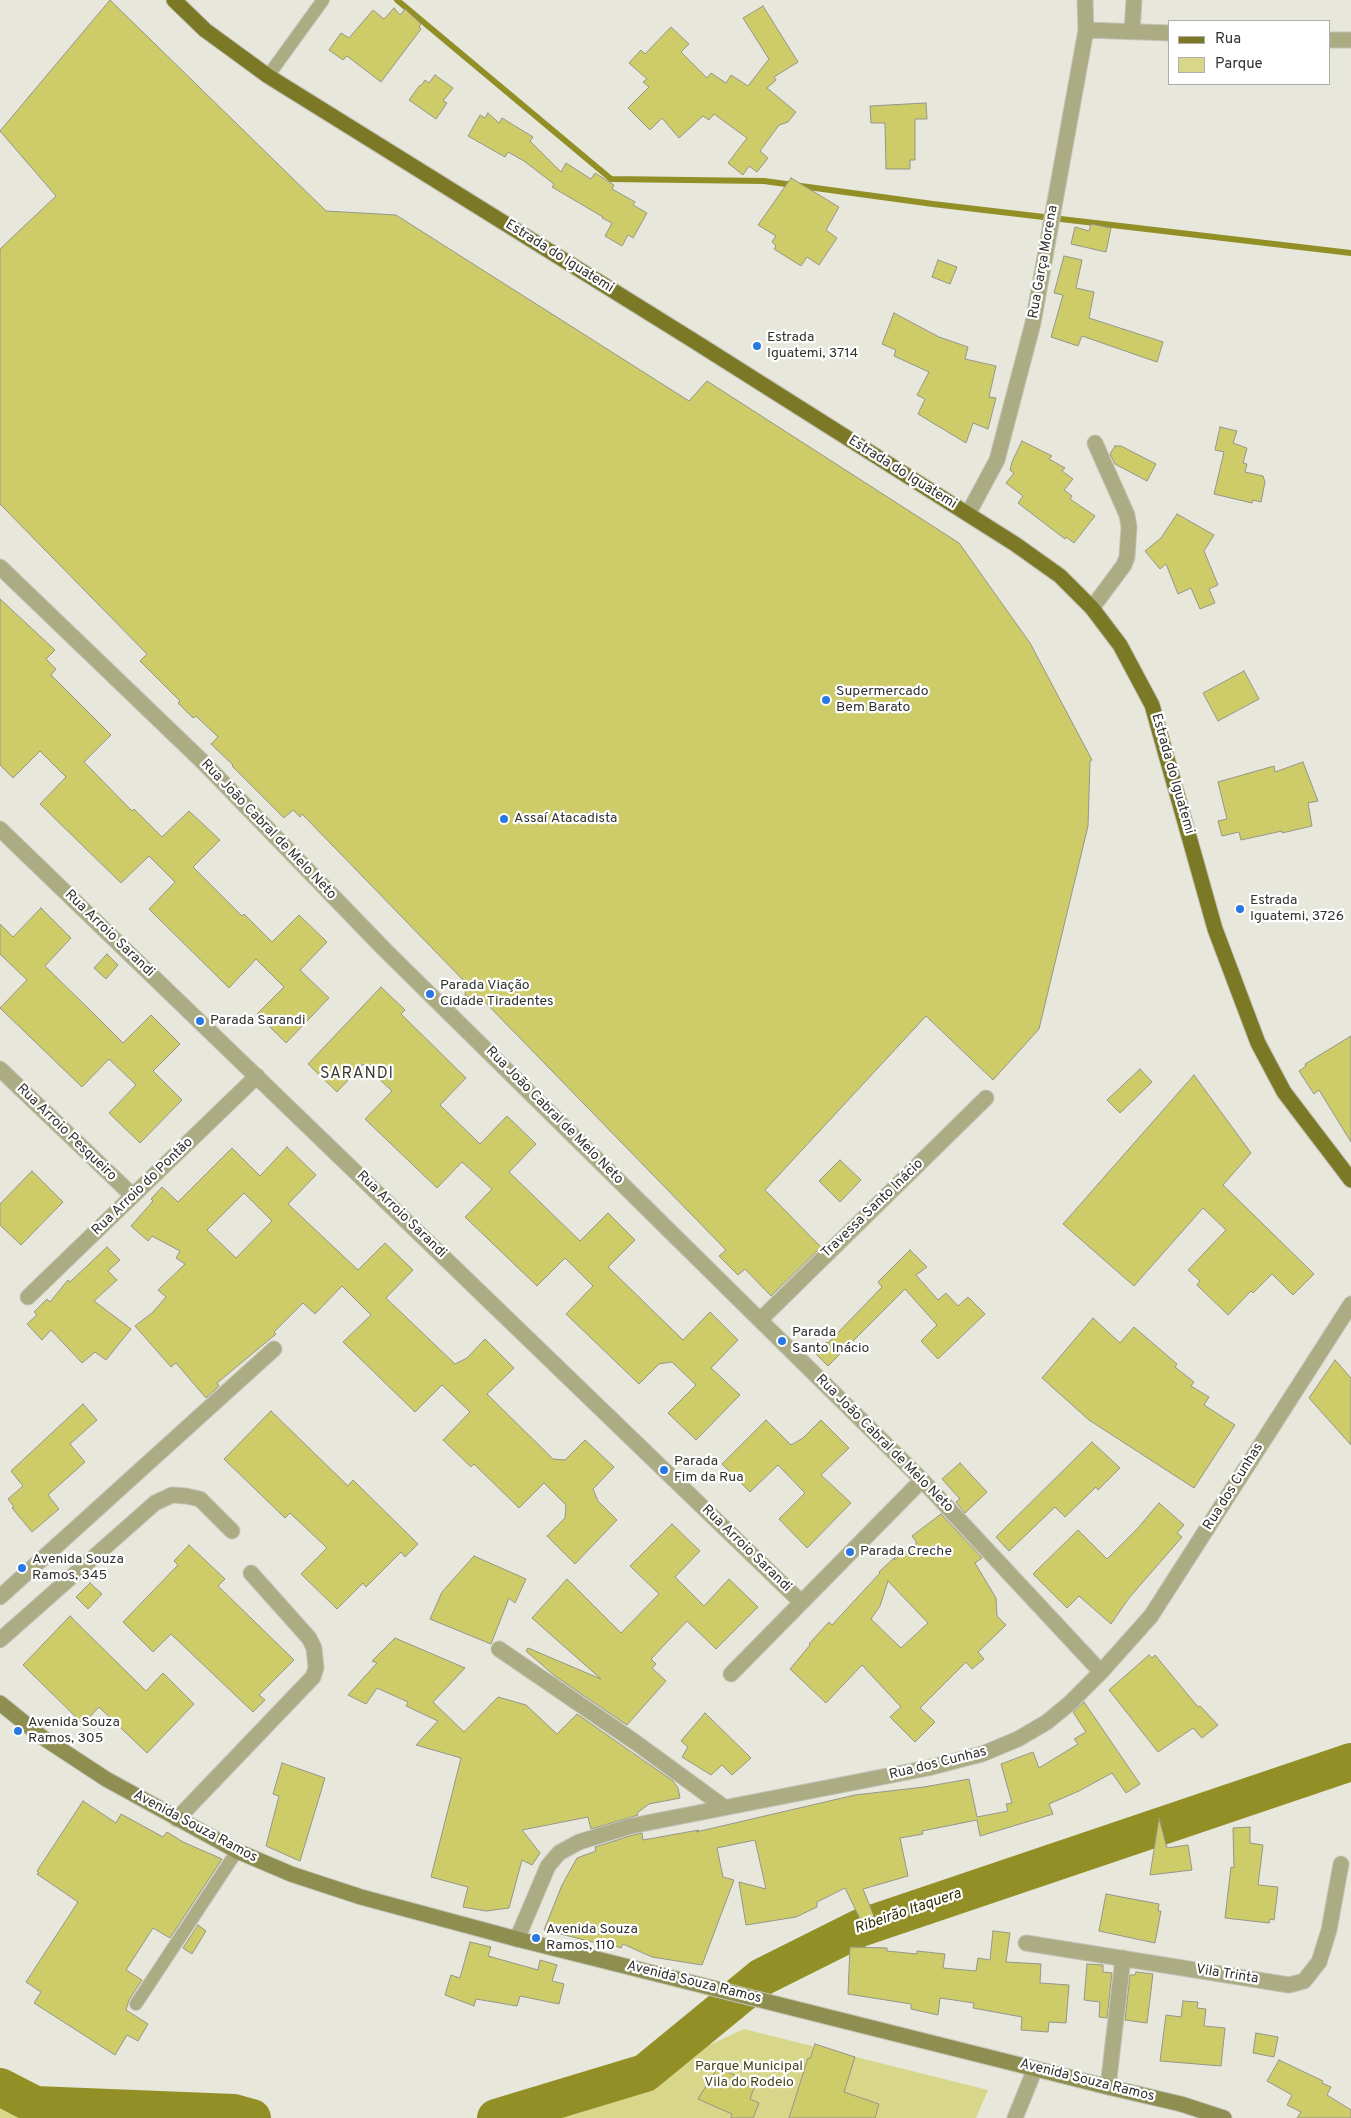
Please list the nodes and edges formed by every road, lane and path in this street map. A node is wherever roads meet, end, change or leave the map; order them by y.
1 (174, 0) edge
2 (323, 0) edge
3 (1085, 0) edge
4 (1134, 0) edge
5 (1086, 30) junction
6 (1132, 32) junction
7 (1168, 33) edge
8 (1331, 40) edge
9 (1351, 40) edge
10 (268, 76) junction
11 (1095, 443) dead end
12 (968, 514) junction
13 (0, 568) edge
14 (1092, 608) junction
15 (0, 829) edge
16 (0, 1069) edge
17 (257, 1076) junction
18 (986, 1098) dead end
19 (1351, 1180) edge
20 (133, 1196) junction
21 (28, 1297) dead end
22 (1351, 1304) edge
23 (760, 1320) junction
24 (274, 1349) dead end
25 (922, 1480) junction
26 (232, 1531) dead end
27 (251, 1573) dead end
28 (0, 1597) edge
29 (801, 1602) junction
30 (0, 1640) edge
31 (499, 1649) dead end
32 (1101, 1672) junction
33 (731, 1674) dead end
34 (0, 1704) edge
35 (724, 1807) junction
36 (177, 1820) junction
37 (237, 1851) junction
38 (1340, 1864) dead end
39 (517, 1939) junction
40 (1026, 1943) dead end
41 (1123, 1958) junction
42 (136, 2004) dead end
43 (1035, 2069) junction
44 (1108, 2087) junction
45 (1015, 2118) edge
46 (1224, 2118) edge

1 - 10 main road, Estrada do Iguatemi
2 - 10 lane
3 - 5 street, Rua Garça Morena
4 - 6 street
5 - 6 street
5 - 12 street, Rua Garça Morena
6 - 7 street
8 - 9 street
10 - 12 main road, Estrada do Iguatemi
11 - 14 street
12 - 14 main road, Estrada do Iguatemi
13 - 23 street, Rua João Cabral de Melo Neto
14 - 19 main road, Estrada do Iguatemi
15 - 17 street, Rua Arroio Sarandi
16 - 20 street, Rua Arroio Pesqueiro
17 - 20 street, Rua Arroio do Pontão
17 - 29 street, Rua Arroio Sarandi
18 - 23 street, Travessa Santo Inácio
20 - 21 street, Rua Arroio do Pontão
22 - 32 street, Rua dos Cunhas
23 - 25 street, Rua João Cabral de Melo Neto
24 - 28 street
25 - 29 street
25 - 32 street, Rua João Cabral de Melo Neto
26 - 30 street
27 - 36 street
29 - 33 street
31 - 35 street
32 - 35 street, Rua dos Cunhas
34 - 36 street, Avenida Souza Ramos
35 - 39 street, Rua dos Cunhas
36 - 37 street, Avenida Souza Ramos
37 - 39 street, Avenida Souza Ramos
37 - 42 lane
38 - 41 street, Vila Trinta
39 - 43 street, Avenida Souza Ramos
40 - 41 street, Vila Trinta
41 - 44 street
43 - 44 street, Avenida Souza Ramos
43 - 45 street
44 - 46 street, Avenida Souza Ramos

